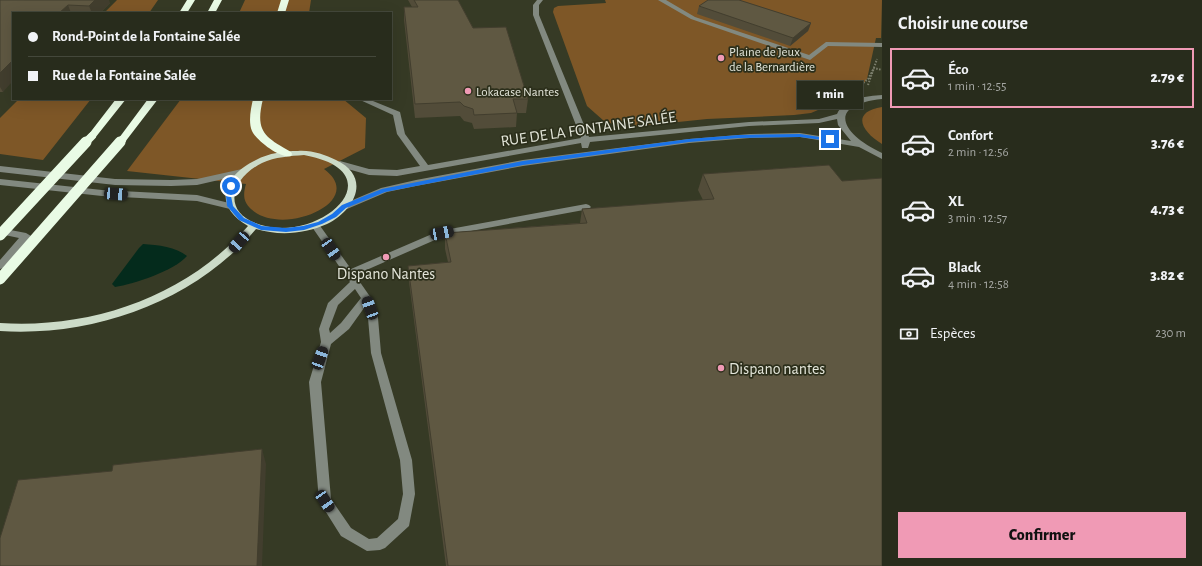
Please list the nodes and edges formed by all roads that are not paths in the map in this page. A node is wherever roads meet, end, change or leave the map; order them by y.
1 (191, 0) edge
2 (218, 0) edge
3 (225, 0) edge
4 (285, 0) edge
5 (540, 0) edge
6 (661, 0) edge
7 (184, 12) edge
8 (212, 12) edge
9 (218, 12) edge
10 (281, 12) edge
11 (882, 46) edge
12 (880, 96) edge
13 (120, 100) edge
14 (151, 100) edge
15 (258, 100) edge
16 (364, 100) edge
17 (841, 116) junction
18 (586, 140) junction
19 (860, 145) junction
20 (287, 154) junction
21 (569, 156) junction
22 (882, 156) edge
23 (340, 164) junction
24 (426, 168) junction
25 (0, 169) edge
26 (242, 172) junction
27 (0, 182) edge
28 (230, 206) junction
29 (344, 207) junction
30 (586, 207) edge
31 (315, 224) junction
32 (254, 225) junction
33 (0, 231) edge
34 (0, 235) edge
35 (0, 266) edge
36 (352, 278) junction
37 (0, 279) edge
38 (366, 298) junction
39 (0, 327) edge
40 (326, 342) junction

1 - 7 highway
2 - 8 highway
3 - 9 highway
4 - 10 highway
5 - 18 street
6 - 11 street
12 - 17 street
13 - 34 highway, bridge
14 - 37 highway, bridge
15 - 20 highway
16 - 24 street
17 - 18 street, RUE DE LA FONTAINE SALÉE
17 - 19 street
18 - 21 street
18 - 24 street, RUE DE LA FONTAINE SALÉE
19 - 21 street, RUE DE LA FONTAINE SALÉE
19 - 22 street
20 - 23 main road
20 - 26 main road
21 - 29 street, RUE DE LA FONTAINE SALÉE
23 - 24 street, RUE DE LA FONTAINE SALÉE
23 - 29 main road
25 - 26 street
26 - 28 main road
27 - 28 street
28 - 32 main road
29 - 31 main road
30 - 36 street
31 - 32 main road
31 - 36 street
32 - 39 main road
33 - 35 street
36 - 38 street
36 - 40 street
38 - 40 street
38 - 40 street

